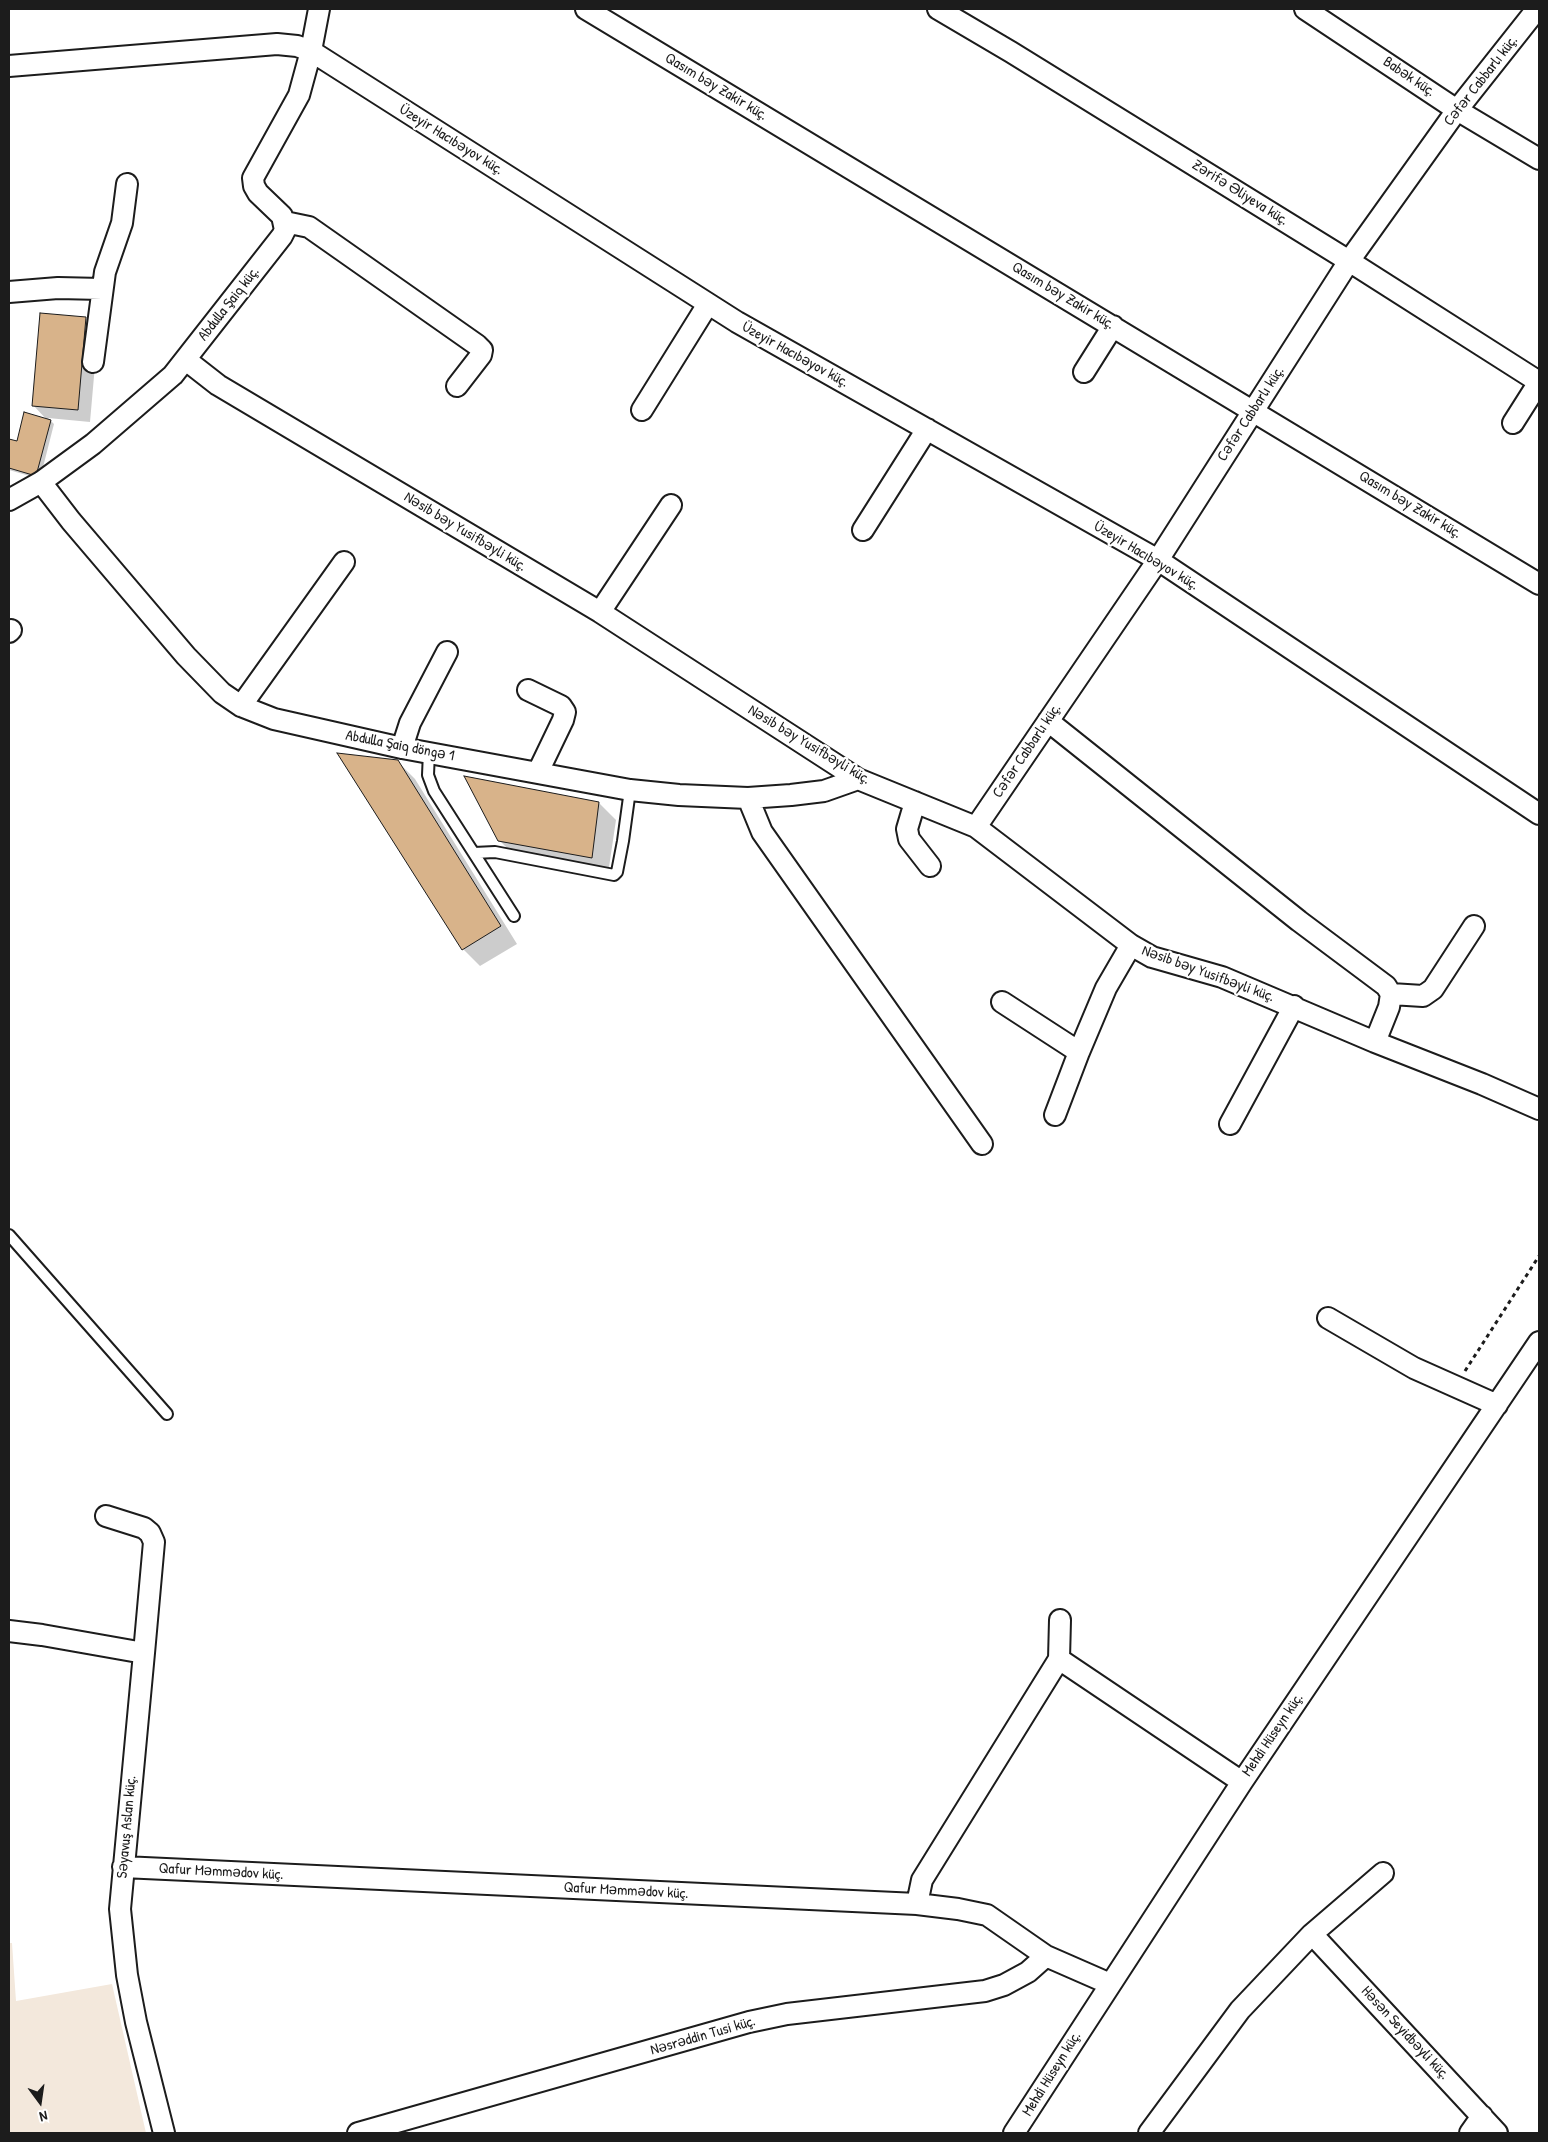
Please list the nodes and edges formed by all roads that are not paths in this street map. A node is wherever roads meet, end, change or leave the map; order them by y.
1 (318, 9) edge
2 (586, 9) edge
3 (938, 9) edge
4 (1305, 9) edge
5 (1537, 9) edge
6 (311, 51) junction
7 (9, 66) edge
8 (1457, 110) junction
9 (1539, 159) edge
10 (127, 184) dead end
11 (285, 222) junction
12 (1350, 261) junction
13 (102, 289) junction
14 (9, 292) edge
15 (708, 304) junction
16 (1113, 326) junction
17 (186, 360) junction
18 (93, 362) dead end
19 (1084, 372) dead end
20 (1539, 382) edge
21 (457, 386) dead end
22 (642, 410) dead end
23 (1253, 410) junction
24 (1513, 423) dead end
25 (927, 430) junction
26 (41, 482) junction
27 (9, 500) edge
28 (671, 505) dead end
29 (862, 530) dead end
30 (1158, 560) junction
31 (344, 562) dead end
32 (1539, 584) edge
33 (600, 612) junction
34 (447, 652) dead end
35 (528, 690) dead end
36 (241, 706) junction
37 (1048, 721) junction
38 (402, 748) junction
39 (429, 752) junction
40 (538, 772) junction
41 (858, 779) junction
42 (630, 790) junction
43 (748, 798) junction
44 (915, 802) junction
45 (1539, 814) edge
46 (976, 827) junction
47 (474, 853) junction
48 (930, 866) dead end
49 (514, 916) dead end
50 (1474, 926) dead end
51 (1131, 945) junction
52 (1391, 994) junction
53 (1002, 1002) dead end
54 (1294, 1006) junction
55 (1375, 1042) junction
56 (1079, 1052) junction
57 (1539, 1109) edge
58 (1055, 1114) dead end
59 (1230, 1124) dead end
60 (982, 1144) dead end
61 (9, 1235) edge
62 (1328, 1318) dead end
63 (1539, 1342) edge
64 (1497, 1404) junction
65 (167, 1414) dead end
66 (106, 1516) dead end
67 (1060, 1620) dead end
68 (9, 1631) edge
69 (144, 1653) junction
70 (1059, 1659) junction
71 (1242, 1782) junction
72 (123, 1868) junction
73 (1383, 1873) dead end
74 (917, 1904) junction
75 (1312, 1934) junction
76 (1046, 1956) junction
77 (1110, 1984) junction
78 (1482, 2116) junction
79 (164, 2133) edge
80 (358, 2133) edge
81 (1014, 2133) edge
82 (1149, 2133) edge
83 (1470, 2133) edge
84 (1497, 2133) edge

1 - 6 street
2 - 16 street, Qasım bəy Zakir küç.
3 - 12 street, Zərifə Əliyeva küç.
4 - 8 street, Babək küç.
5 - 8 street, Cəfər Cabbarlı küç.
6 - 7 street, Üzeyir Hacıbəyov küç.
6 - 11 street
6 - 15 street, Üzeyir Hacıbəyov küç.
8 - 9 street, Babək küç.
8 - 12 street, Cəfər Cabbarlı küç.
10 - 13 street
11 - 17 street, Abdulla Şaiq küç.
11 - 21 street
12 - 20 street, Zərifə Əliyeva küç.
12 - 23 street, Cəfər Cabbarlı küç.
13 - 14 street
13 - 18 street
15 - 22 street
15 - 25 street, Üzeyir Hacıbəyov küç.
16 - 19 street
16 - 23 street, Qasım bəy Zakir küç.
17 - 26 street, Abdulla Şaiq küç.
17 - 33 street, Nəsib bəy Yusifbəyli küç.
20 - 24 street
23 - 30 street, Cəfər Cabbarlı küç.
23 - 32 street, Qasım bəy Zakir küç.
25 - 29 street
25 - 30 street, Üzeyir Hacıbəyov küç.
26 - 27 street, Abdulla Şaiq küç.
26 - 36 street, Abdulla Şaiq döngə 1
28 - 33 street
30 - 37 street, Cəfər Cabbarlı küç.
30 - 45 street, Üzeyir Hacıbəyov küç.
31 - 36 street
33 - 41 street, Nəsib bəy Yusifbəyli küç.
34 - 38 street
35 - 40 street
36 - 38 street, Abdulla Şaiq döngə 1
37 - 46 street, Cəfər Cabbarlı küç.
37 - 52 street
38 - 39 street, Abdulla Şaiq döngə 1
39 - 40 street, Abdulla Şaiq döngə 1
39 - 47 lane
40 - 42 street, Abdulla Şaiq döngə 1
41 - 43 street, Abdulla Şaiq döngə 1
41 - 44 street, Nəsib bəy Yusifbəyli küç.
42 - 43 street, Abdulla Şaiq döngə 1
42 - 47 lane
43 - 60 street
44 - 46 street, Nəsib bəy Yusifbəyli küç.
44 - 48 street
46 - 51 street, Nəsib bəy Yusifbəyli küç.
47 - 49 lane
50 - 52 street
51 - 54 street, Nəsib bəy Yusifbəyli küç.
51 - 56 street
52 - 55 street
53 - 56 street
54 - 55 street, Nəsib bəy Yusifbəyli küç.
54 - 59 street
55 - 57 street, Nəsib bəy Yusifbəyli küç.
56 - 58 street
61 - 65 lane
62 - 64 street
63 - 64 street, Mehdi Hüseyn küç.
64 - 71 street, Mehdi Hüseyn küç.
66 - 69 street, Səyavuş Aslan küç.
67 - 70 street
68 - 69 street
69 - 72 street, Səyavuş Aslan küç.
70 - 71 street
70 - 74 street
71 - 77 street, Mehdi Hüseyn küç.
72 - 74 street, Qafur Məmmədov küç.
72 - 79 street, Səyavuş Aslan küç.
73 - 75 street
74 - 76 street, Qafur Məmmədov küç.
75 - 78 street, Həsən Seyidbəyli küç.
75 - 82 street
76 - 77 street, Qafur Məmmədov küç.
76 - 80 street, Nəsrəddin Tusi küç.
77 - 81 street, Mehdi Hüseyn küç.
78 - 83 street
78 - 84 street, Həsən Seyidbəyli küç.

